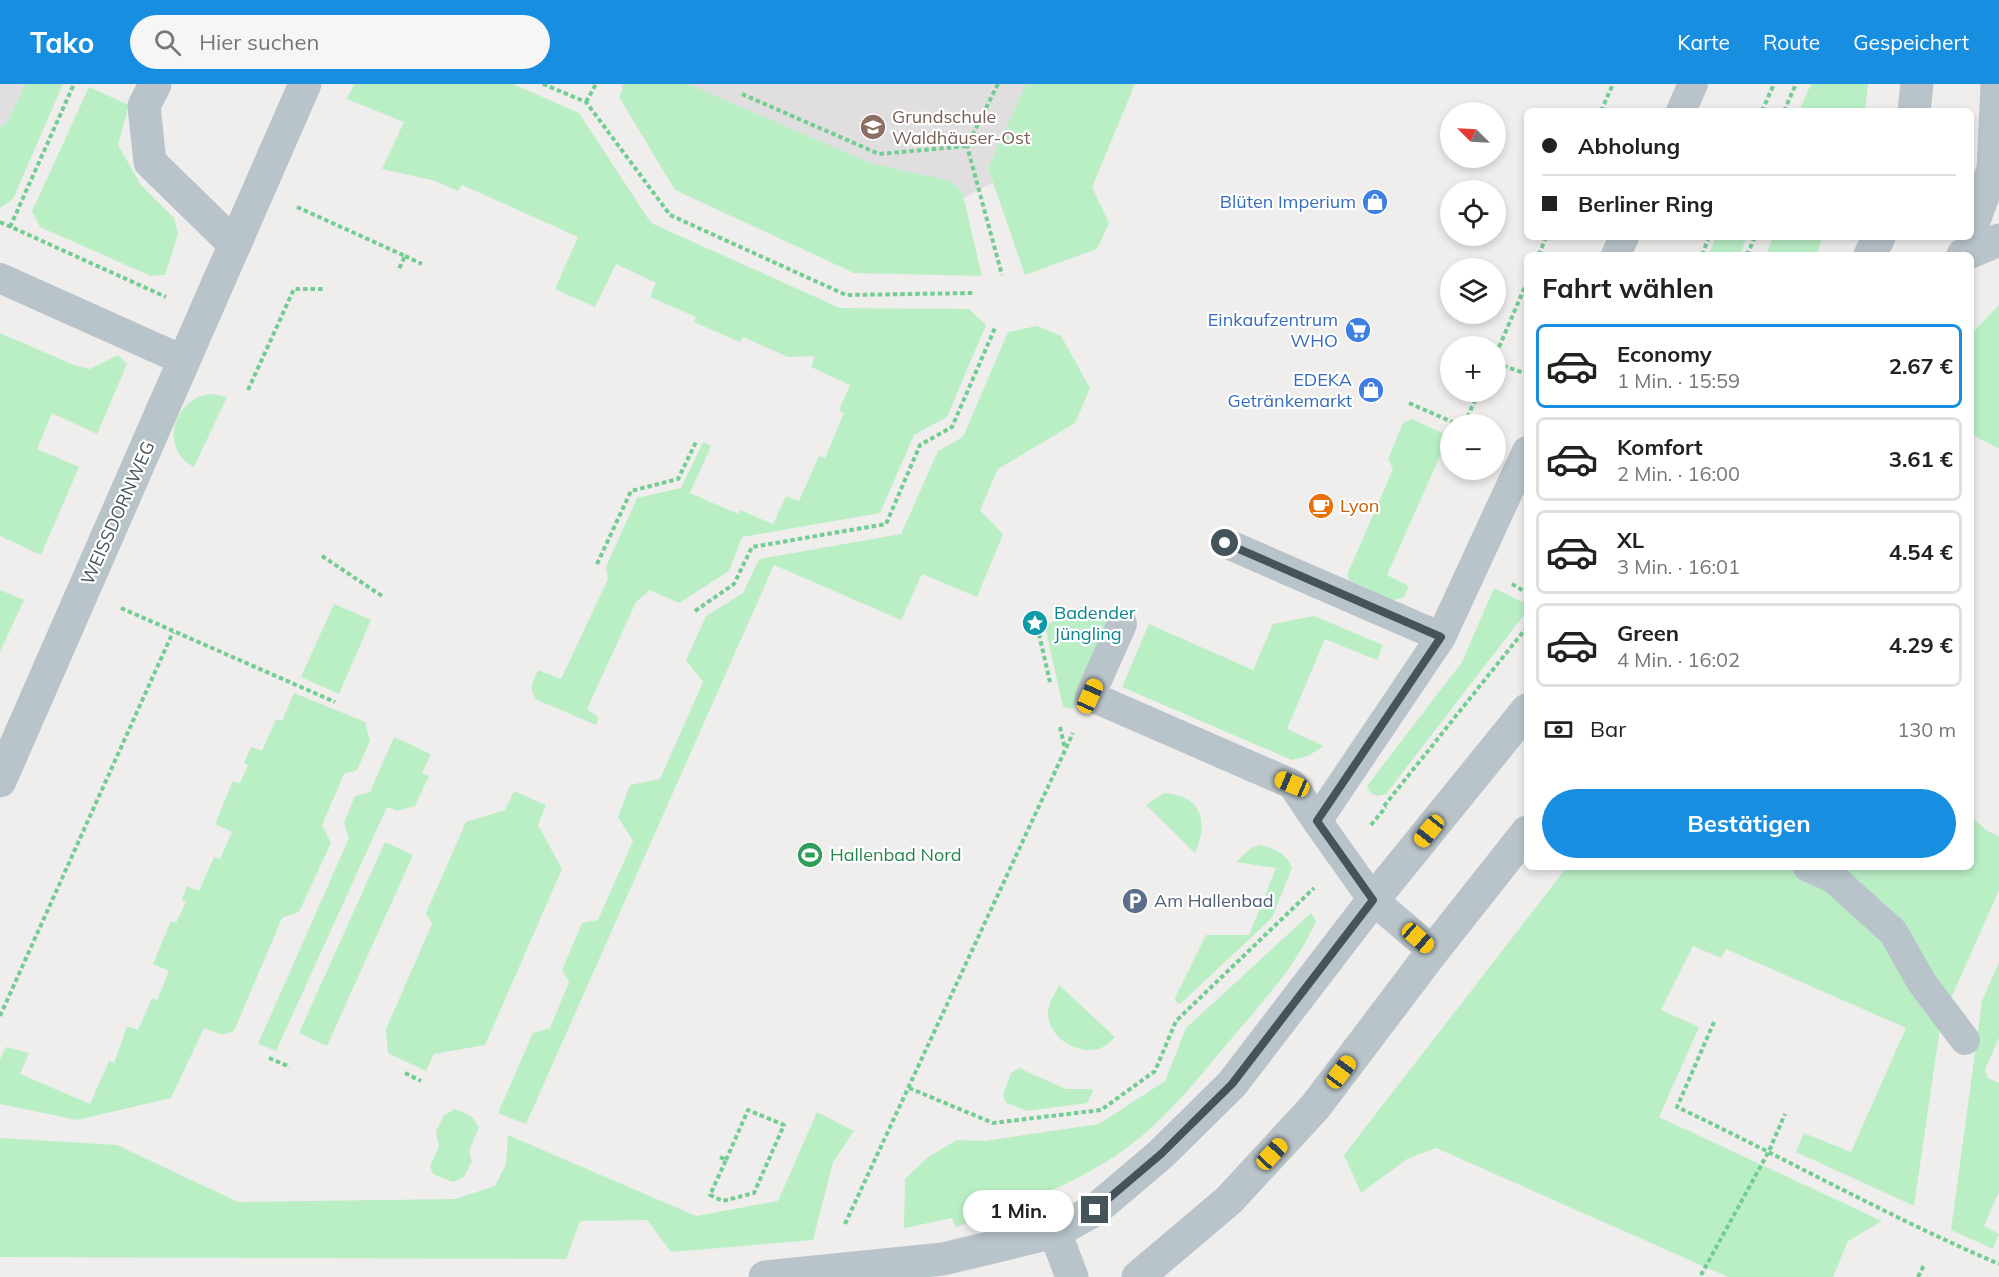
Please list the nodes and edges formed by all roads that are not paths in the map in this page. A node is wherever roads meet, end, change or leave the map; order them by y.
1 (155, 84) edge
2 (304, 84) edge
3 (1693, 84) edge
4 (1917, 84) edge
5 (1997, 84) edge
6 (1682, 108) edge
7 (1914, 108) edge
8 (1988, 169) edge
9 (1974, 218) edge
10 (1950, 240) edge
11 (1999, 240) edge
12 (234, 245) junction
13 (1960, 252) edge
14 (1969, 252) edge
15 (0, 278) edge
16 (185, 361) junction
17 (1524, 457) edge
18 (1225, 543) dead end
19 (1122, 624) dead end
20 (1441, 637) junction
21 (1524, 714) edge
22 (0, 781) edge
23 (1317, 821) junction
24 (1524, 836) edge
25 (1815, 870) edge
26 (1373, 900) junction
27 (1433, 951) junction
28 (1965, 1040) dead end
29 (1055, 1232) junction
30 (765, 1277) edge
31 (1072, 1277) edge
32 (1138, 1277) edge

1 - 12 street
2 - 12 street, WEISSDORNWEG
3 - 6 lane
4 - 7 street
5 - 8 street
8 - 9 street
10 - 13 street
11 - 14 street
12 - 16 street, WEISSDORNWEG
15 - 16 lane
16 - 22 street, WEISSDORNWEG
17 - 20 lane
18 - 20 lane
19 - 23 lane
20 - 23 lane
21 - 26 street
23 - 26 lane
24 - 27 street
25 - 28 lane
26 - 27 lane
26 - 29 street
27 - 32 street
29 - 30 street
29 - 31 street

